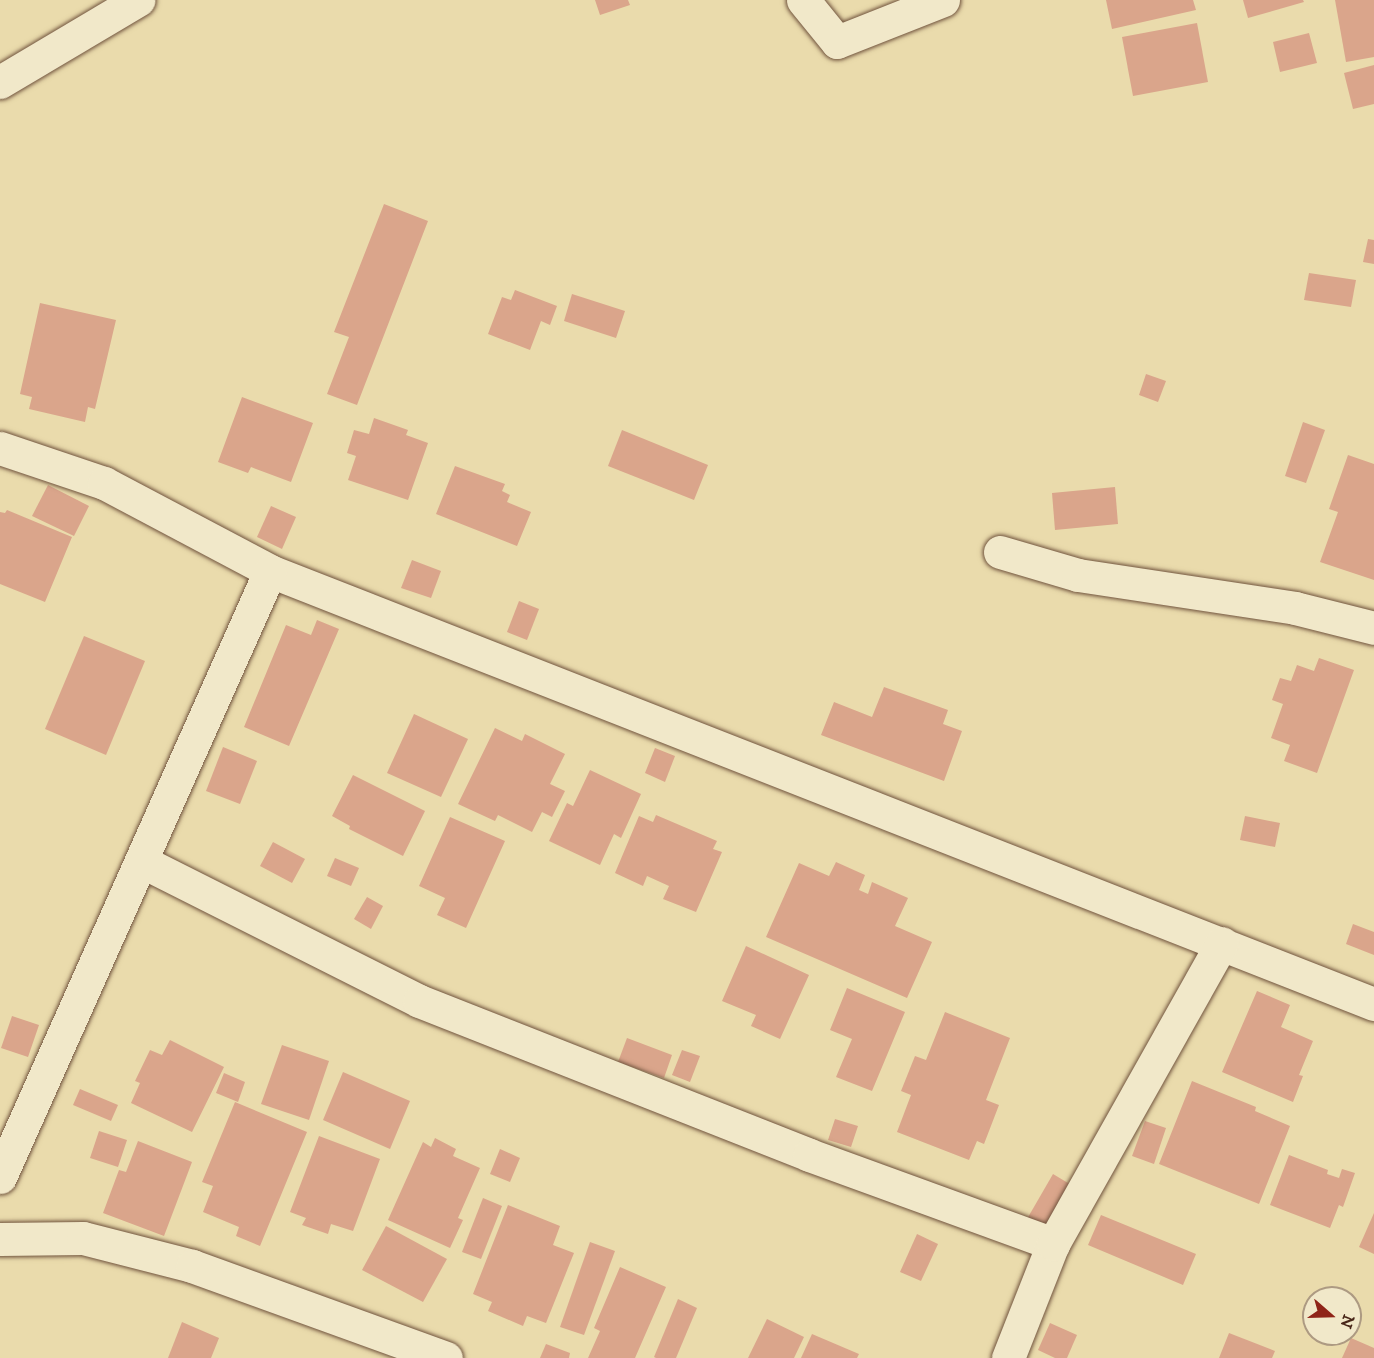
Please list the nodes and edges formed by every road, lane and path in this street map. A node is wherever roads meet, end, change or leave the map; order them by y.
1 (138, 0) edge
2 (803, 0) edge
3 (943, 0) edge
4 (0, 82) edge
5 (0, 448) edge
6 (1000, 552) dead end
7 (270, 571) junction
8 (1374, 628) edge
9 (141, 861) junction
10 (1222, 943) junction
11 (1374, 1004) edge
12 (0, 1178) edge
13 (0, 1239) edge
14 (1053, 1244) junction
15 (446, 1358) edge
16 (1008, 1358) edge

1 - 4 street
2 - 3 street
5 - 7 street
6 - 8 street
7 - 9 street
7 - 10 street
9 - 12 street
9 - 14 street
10 - 11 street
10 - 14 street
13 - 15 street
14 - 16 street

